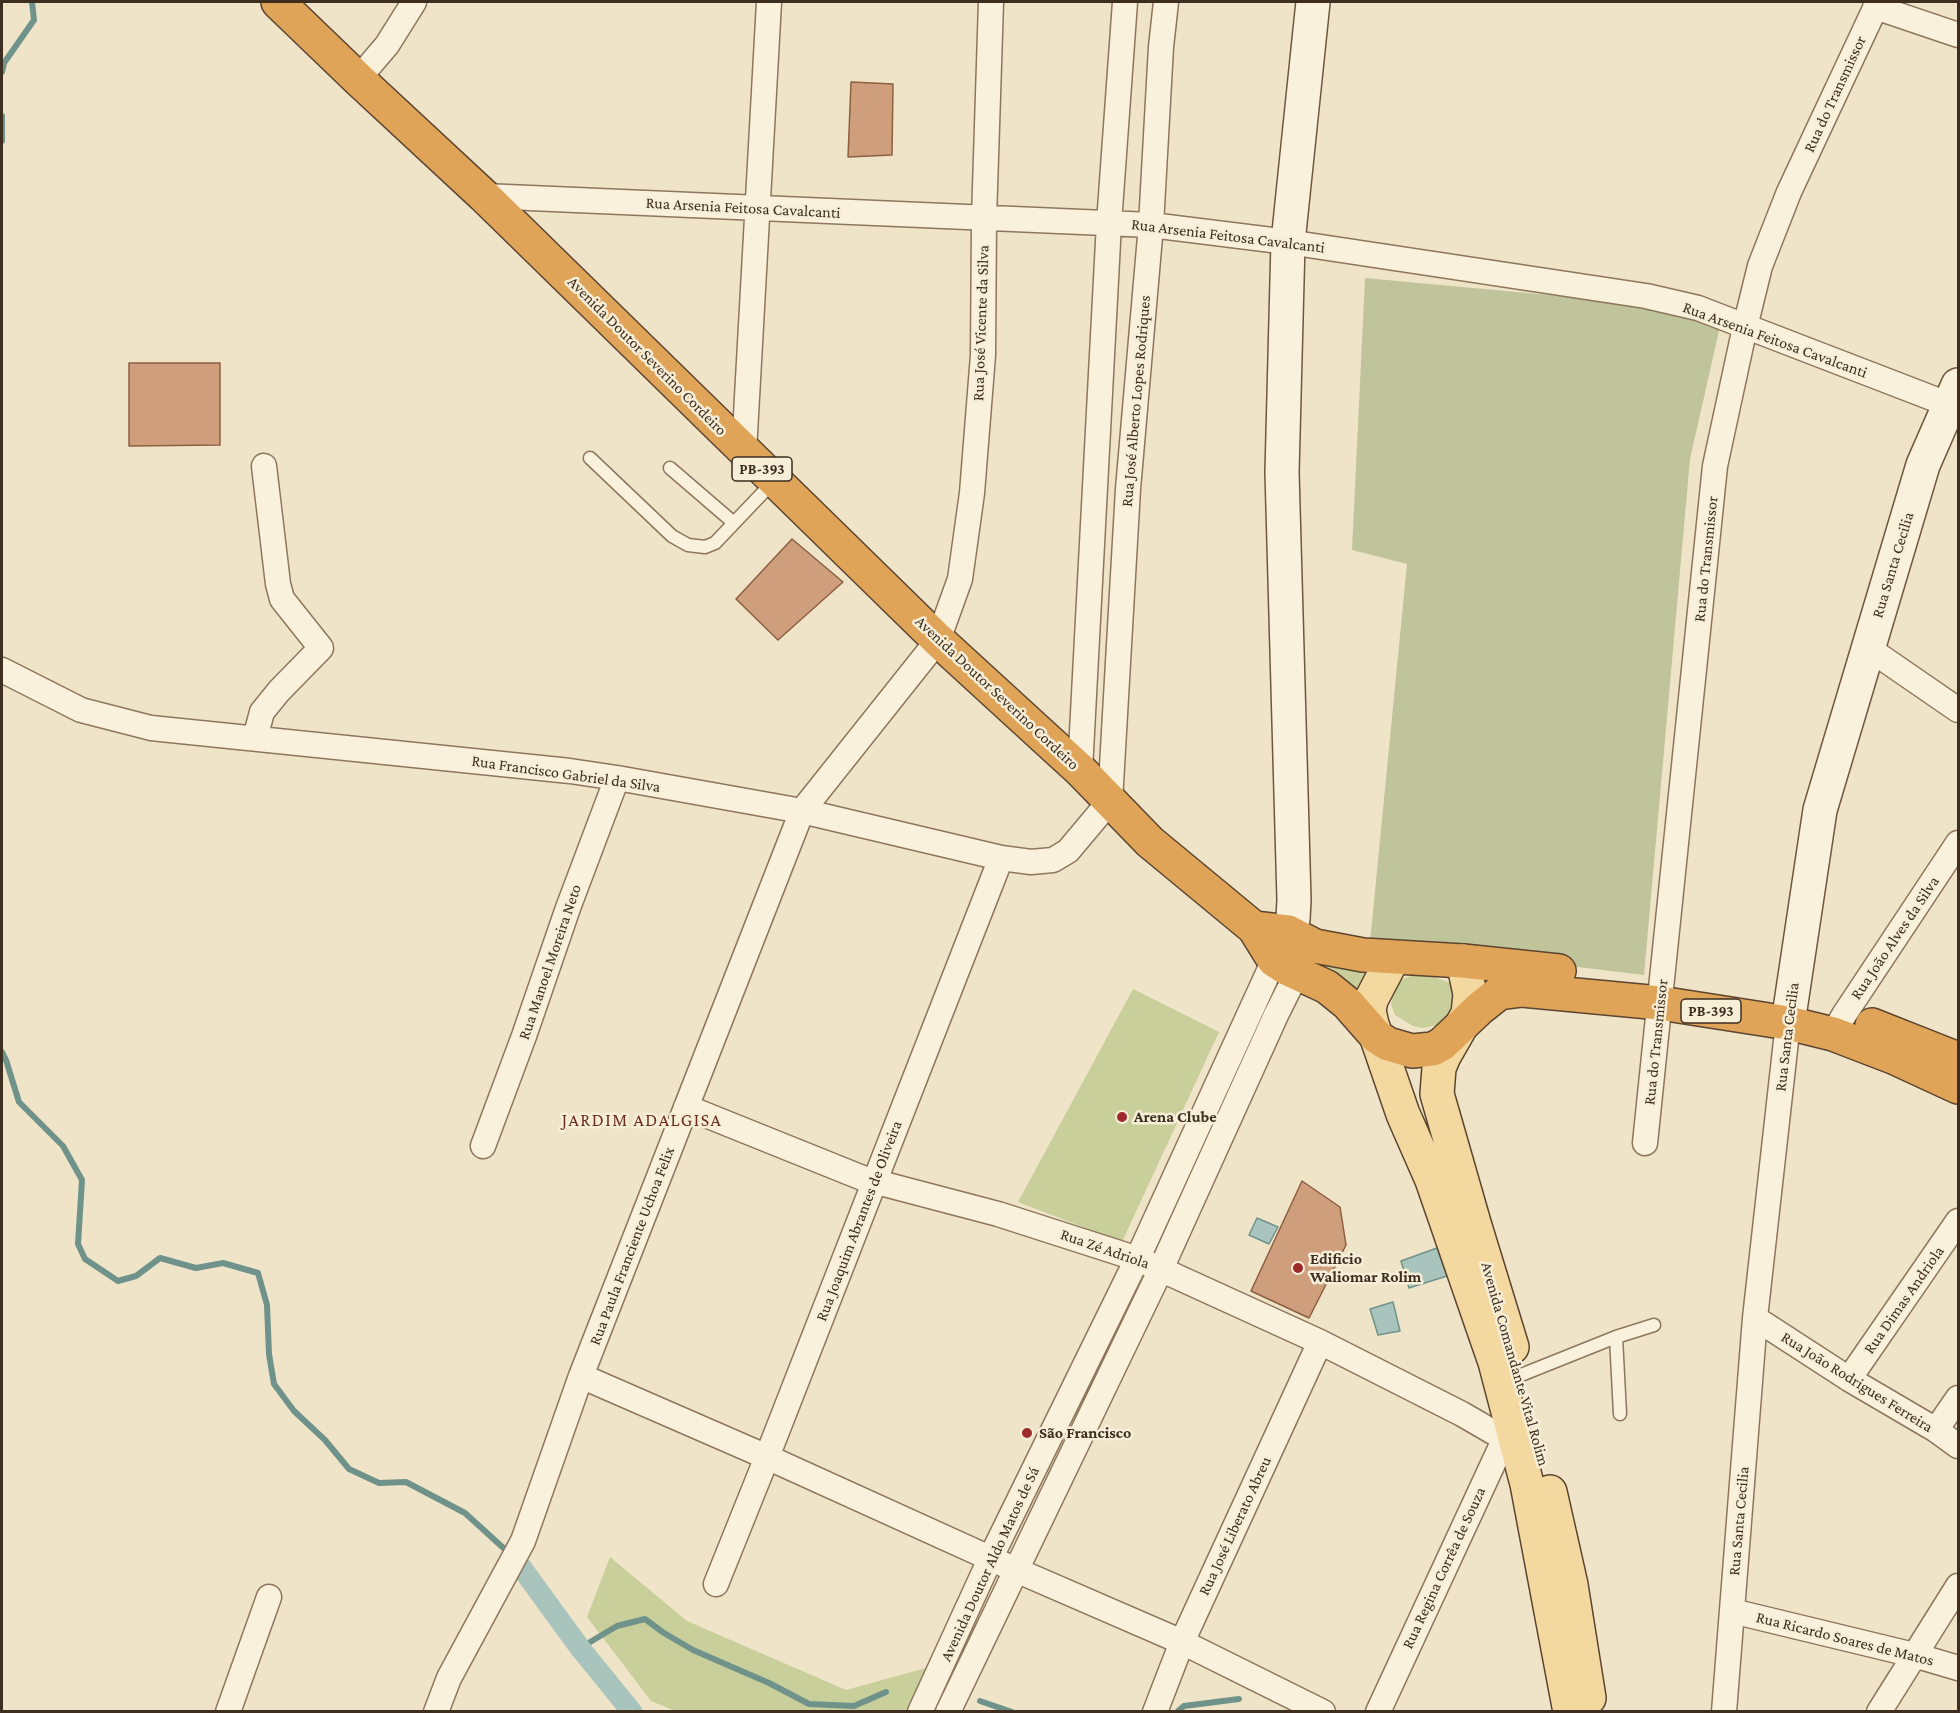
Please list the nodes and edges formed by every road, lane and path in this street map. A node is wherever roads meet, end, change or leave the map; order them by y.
1 (278, 2) edge
2 (769, 2) edge
3 (991, 2) edge
4 (1125, 2) edge
5 (1166, 2) edge
6 (1313, 2) edge
7 (1876, 4) edge
8 (408, 5) edge
9 (1959, 35) edge
10 (357, 79) junction
11 (484, 196) junction
12 (757, 208) junction
13 (984, 219) junction
14 (1109, 224) junction
15 (1151, 225) junction
16 (1288, 242) junction
17 (1745, 327) junction
18 (1952, 411) edge
19 (744, 451) junction
20 (590, 458) dead end
21 (264, 466) dead end
22 (670, 468) dead end
23 (774, 481) junction
24 (734, 523) junction
25 (938, 640) junction
26 (1868, 648) junction
27 (2, 670) edge
28 (1959, 710) edge
29 (255, 738) junction
30 (1080, 770) junction
31 (617, 778) junction
32 (1110, 801) junction
33 (802, 811) junction
34 (1959, 843) edge
35 (1001, 858) junction
36 (1286, 955) junction
37 (1393, 958) junction
38 (1463, 961) junction
39 (1661, 992) junction
40 (1789, 1012) junction
41 (1463, 1024) junction
42 (1838, 1024) junction
43 (1377, 1037) junction
44 (1959, 1059) edge
45 (1959, 1087) edge
46 (686, 1107) junction
47 (1645, 1143) dead end
48 (483, 1146) dead end
49 (875, 1182) junction
50 (1959, 1221) edge
51 (1138, 1259) junction
52 (1161, 1269) junction
53 (1755, 1318) junction
54 (1654, 1325) dead end
55 (1616, 1337) junction
56 (1320, 1342) junction
57 (1521, 1375) junction
58 (581, 1376) junction
59 (1849, 1379) junction
60 (1959, 1398) edge
61 (1620, 1414) dead end
62 (1936, 1430) junction
63 (1508, 1432) junction
64 (1959, 1446) edge
65 (768, 1457) junction
66 (991, 1557) junction
67 (1016, 1570) junction
68 (716, 1584) dead end
69 (1959, 1586) edge
70 (269, 1597) dead end
71 (1732, 1611) junction
72 (1182, 1642) junction
73 (1914, 1655) junction
74 (1959, 1668) edge
75 (228, 1712) edge
76 (436, 1712) edge
77 (921, 1712) edge
78 (948, 1712) edge
79 (1155, 1712) edge
80 (1323, 1712) edge
81 (1378, 1712) edge
82 (1570, 1712) edge
83 (1591, 1712) edge
84 (1724, 1712) edge
85 (1879, 1712) edge

1 - 10 highway, Avenida Doutor Severino Cordeiro / PB-393
2 - 12 street
3 - 13 street, Rua José Vicente da Silva
4 - 14 street, Rua José Alberto Lopes Rodriques
5 - 15 street, Rua José Alberto Lopes Rodriques
6 - 16 street
7 - 9 street
7 - 17 street, Rua do Transmissor
8 - 10 street
10 - 11 highway, Avenida Doutor Severino Cordeiro / PB-393
11 - 12 street, Rua Arsenia Feitosa Cavalcanti
11 - 19 highway, Avenida Doutor Severino Cordeiro / PB-393
12 - 13 street, Rua Arsenia Feitosa Cavalcanti
12 - 19 street
13 - 14 street, Rua Arsenia Feitosa Cavalcanti
13 - 25 street, Rua José Vicente da Silva
14 - 15 street, Rua Arsenia Feitosa Cavalcanti
14 - 30 street, Rua José Alberto Lopes Rodriques
15 - 16 street, Rua Arsenia Feitosa Cavalcanti
15 - 32 street, Rua José Alberto Lopes Rodriques
16 - 17 street, Rua Arsenia Feitosa Cavalcanti
16 - 36 street
17 - 18 street, Rua Arsenia Feitosa Cavalcanti
17 - 39 street, Rua do Transmissor
18 - 26 street, Rua Santa Cecilia
19 - 23 highway, Avenida Doutor Severino Cordeiro / PB-393
20 - 24 lane
21 - 29 street
22 - 24 lane
23 - 24 lane
23 - 25 highway, Avenida Doutor Severino Cordeiro / PB-393
25 - 30 highway, Avenida Doutor Severino Cordeiro / PB-393
25 - 33 street, Rua Paula Franciente Uchoa Felix
26 - 28 street
26 - 40 street, Rua Santa Cecilia
27 - 29 street, Rua Francisco Gabriel da Silva
29 - 31 street, Rua Francisco Gabriel da Silva
30 - 32 highway, Avenida Doutor Severino Cordeiro / PB-393
31 - 33 street, Rua Francisco Gabriel da Silva
31 - 48 street, Rua Manoel Moreira Neto
32 - 35 street, Rua Francisco Gabriel da Silva
32 - 36 highway, Avenida Doutor Severino Cordeiro / PB-393
33 - 35 street, Rua Francisco Gabriel da Silva
33 - 46 street, Rua Paula Franciente Uchoa Felix
34 - 42 street, Rua João Alves da Silva
35 - 49 street, Rua Joaquim Abrantes de Oliveira
36 - 37 highway, Avenida Doutor Severino Cordeiro / PB-393
36 - 43 highway, Avenida Doutor Severino Cordeiro / PB-393
36 - 51 street, Avenida Doutor Aldo Matos de Sá
36 - 52 street, Avenida Doutor Aldo Matos de Sá
37 - 38 highway
37 - 43 main road
38 - 39 highway, PB-393
38 - 41 main road
39 - 40 highway, PB-393
39 - 41 highway, PB-393
39 - 47 street, Rua do Transmissor
40 - 42 highway, PB-393
40 - 53 street, Rua Santa Cecilia
41 - 43 highway
41 - 57 main road, Avenida Comandante Vital Rolim
42 - 44 highway, PB-393
42 - 45 highway, PB-393
43 - 63 main road, Avenida Comandante Vital Rolim
46 - 49 street, Rua Zé Adriola
46 - 58 street, Rua Paula Franciente Uchoa Felix
49 - 51 street, Rua Zé Adriola
49 - 65 street, Rua Joaquim Abrantes de Oliveira
50 - 59 street, Rua Dimas Andriola
51 - 52 street, Rua Zé Adriola
51 - 66 street, Avenida Doutor Aldo Matos de Sá
52 - 56 street, Rua Zé Adriola
52 - 67 street, Avenida Doutor Aldo Matos de Sá
53 - 59 street, Rua João Rodrigues Ferreira
53 - 71 street, Rua Santa Cecilia
54 - 55 lane
55 - 57 lane
55 - 61 lane
56 - 63 street, Rua Zé Adriola
56 - 72 street, Rua José Liberato Abreu
57 - 83 main road, Avenida Comandante Vital Rolim
58 - 65 street
58 - 76 street, Rua Paula Franciente Uchoa Felix
59 - 62 street, Rua João Rodrigues Ferreira
60 - 62 street
62 - 64 street, Rua João Rodrigues Ferreira
63 - 81 street, Rua Regina Corrêa de Souza
63 - 82 main road, Avenida Comandante Vital Rolim
65 - 66 street
65 - 68 street, Rua Joaquim Abrantes de Oliveira
66 - 67 street
66 - 77 street, Avenida Doutor Aldo Matos de Sá
67 - 72 street
67 - 78 street, Avenida Doutor Aldo Matos de Sá
69 - 73 street
70 - 75 street
71 - 73 street, Rua Ricardo Soares de Matos
71 - 84 street, Rua Santa Cecilia
72 - 79 street, Rua José Liberato Abreu
72 - 80 street
73 - 74 street, Rua Ricardo Soares de Matos
73 - 85 street

